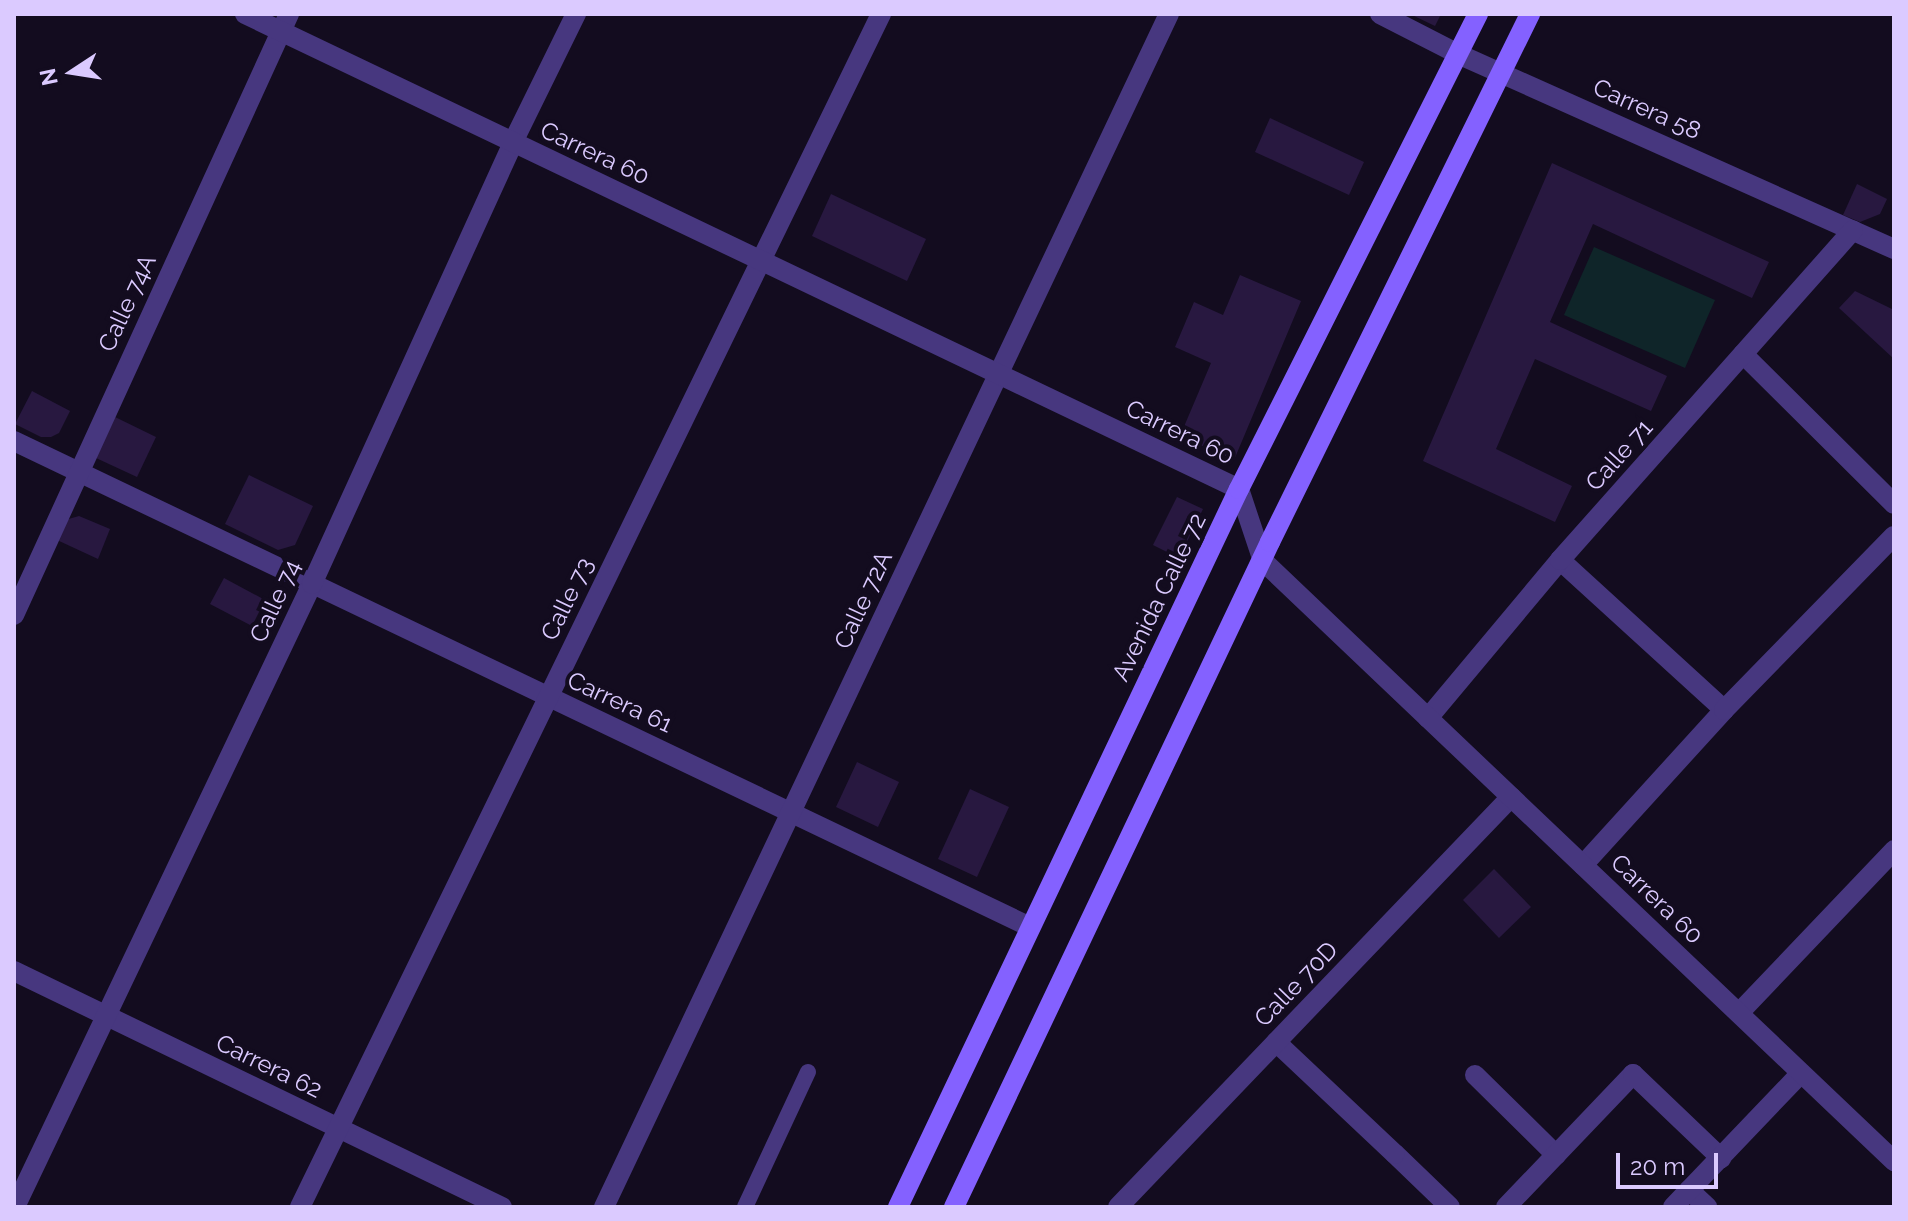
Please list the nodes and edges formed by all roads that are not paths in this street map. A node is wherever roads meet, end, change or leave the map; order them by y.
1 (245, 14) edge
2 (576, 14) edge
3 (881, 14) edge
4 (1169, 14) edge
5 (1380, 14) edge
6 (1478, 14) edge
7 (1530, 14) edge
8 (285, 23) edge
9 (1458, 54) junction
10 (1501, 72) junction
11 (513, 142) junction
12 (1853, 230) junction
13 (1894, 249) edge
14 (760, 260) junction
15 (1743, 354) junction
16 (999, 374) junction
17 (14, 441) edge
18 (78, 472) junction
19 (1239, 489) junction
20 (1894, 504) edge
21 (1894, 536) edge
22 (1560, 560) junction
23 (1263, 561) junction
24 (312, 584) junction
25 (14, 615) edge
26 (549, 697) junction
27 (1724, 710) junction
28 (1428, 718) junction
29 (1511, 797) junction
30 (791, 812) junction
31 (1894, 850) edge
32 (1583, 865) junction
33 (1030, 927) junction
34 (14, 971) edge
35 (1739, 1013) junction
36 (106, 1016) junction
37 (1276, 1042) junction
38 (808, 1072) dead end
39 (1801, 1073) junction
40 (1475, 1075) dead end
41 (337, 1127) junction
42 (1556, 1155) junction
43 (1721, 1158) junction
44 (1894, 1161) edge
45 (1689, 1190) junction
46 (15, 1207) edge
47 (300, 1207) edge
48 (502, 1207) edge
49 (604, 1207) edge
50 (745, 1207) edge
51 (898, 1207) edge
52 (954, 1207) edge
53 (1118, 1207) edge
54 (1450, 1207) edge
55 (1506, 1207) edge
56 (1673, 1207) edge
57 (1707, 1207) edge

1 - 8 street, Carrera 60
2 - 11 street, Calle 74
3 - 14 street, Calle 73
4 - 16 street, Calle 72A
5 - 9 street, Carrera 58
6 - 9 main road, Avenida Calle 72
7 - 10 main road
8 - 11 street, Carrera 60
8 - 18 street, Calle 74A
9 - 10 street, Carrera 58
9 - 19 main road, Avenida Calle 72
10 - 12 street, Carrera 58
10 - 23 main road
11 - 14 street, Carrera 60
11 - 24 street, Calle 74
12 - 13 street, Carrera 58
12 - 15 street, Calle 71
14 - 16 street, Carrera 60
14 - 26 street, Calle 73
15 - 20 street
15 - 22 street, Calle 71
16 - 19 street, Carrera 60
16 - 30 street, Calle 72A
17 - 18 street, Carrera 61
18 - 24 street, Carrera 61
18 - 25 street, Calle 74A
19 - 23 street, Carrera 60
19 - 33 main road, Avenida Calle 72
21 - 27 street
22 - 27 street
22 - 28 street, Calle 71
23 - 28 street, Carrera 60
23 - 52 main road
24 - 26 street, Carrera 61
24 - 36 street, Calle 74
26 - 30 street, Carrera 61
26 - 41 street, Calle 73
27 - 32 street
28 - 29 street, Carrera 60
29 - 32 street, Carrera 60
29 - 37 street, Calle 70D
30 - 33 street, Carrera 61
30 - 49 street, Calle 72A
31 - 35 street
32 - 35 street, Carrera 60
33 - 51 main road, Avenida Calle 72
34 - 36 street, Carrera 62
35 - 39 street, Carrera 60
36 - 41 street, Carrera 62
36 - 46 street, Calle 74
37 - 53 street, Calle 70D
37 - 54 street
38 - 50 lane
39 - 43 street
39 - 44 street, Carrera 60
40 - 42 street
41 - 47 street, Calle 73
41 - 48 street, Carrera 62
42 - 43 street
42 - 55 street
43 - 45 street
45 - 56 street
45 - 57 street

